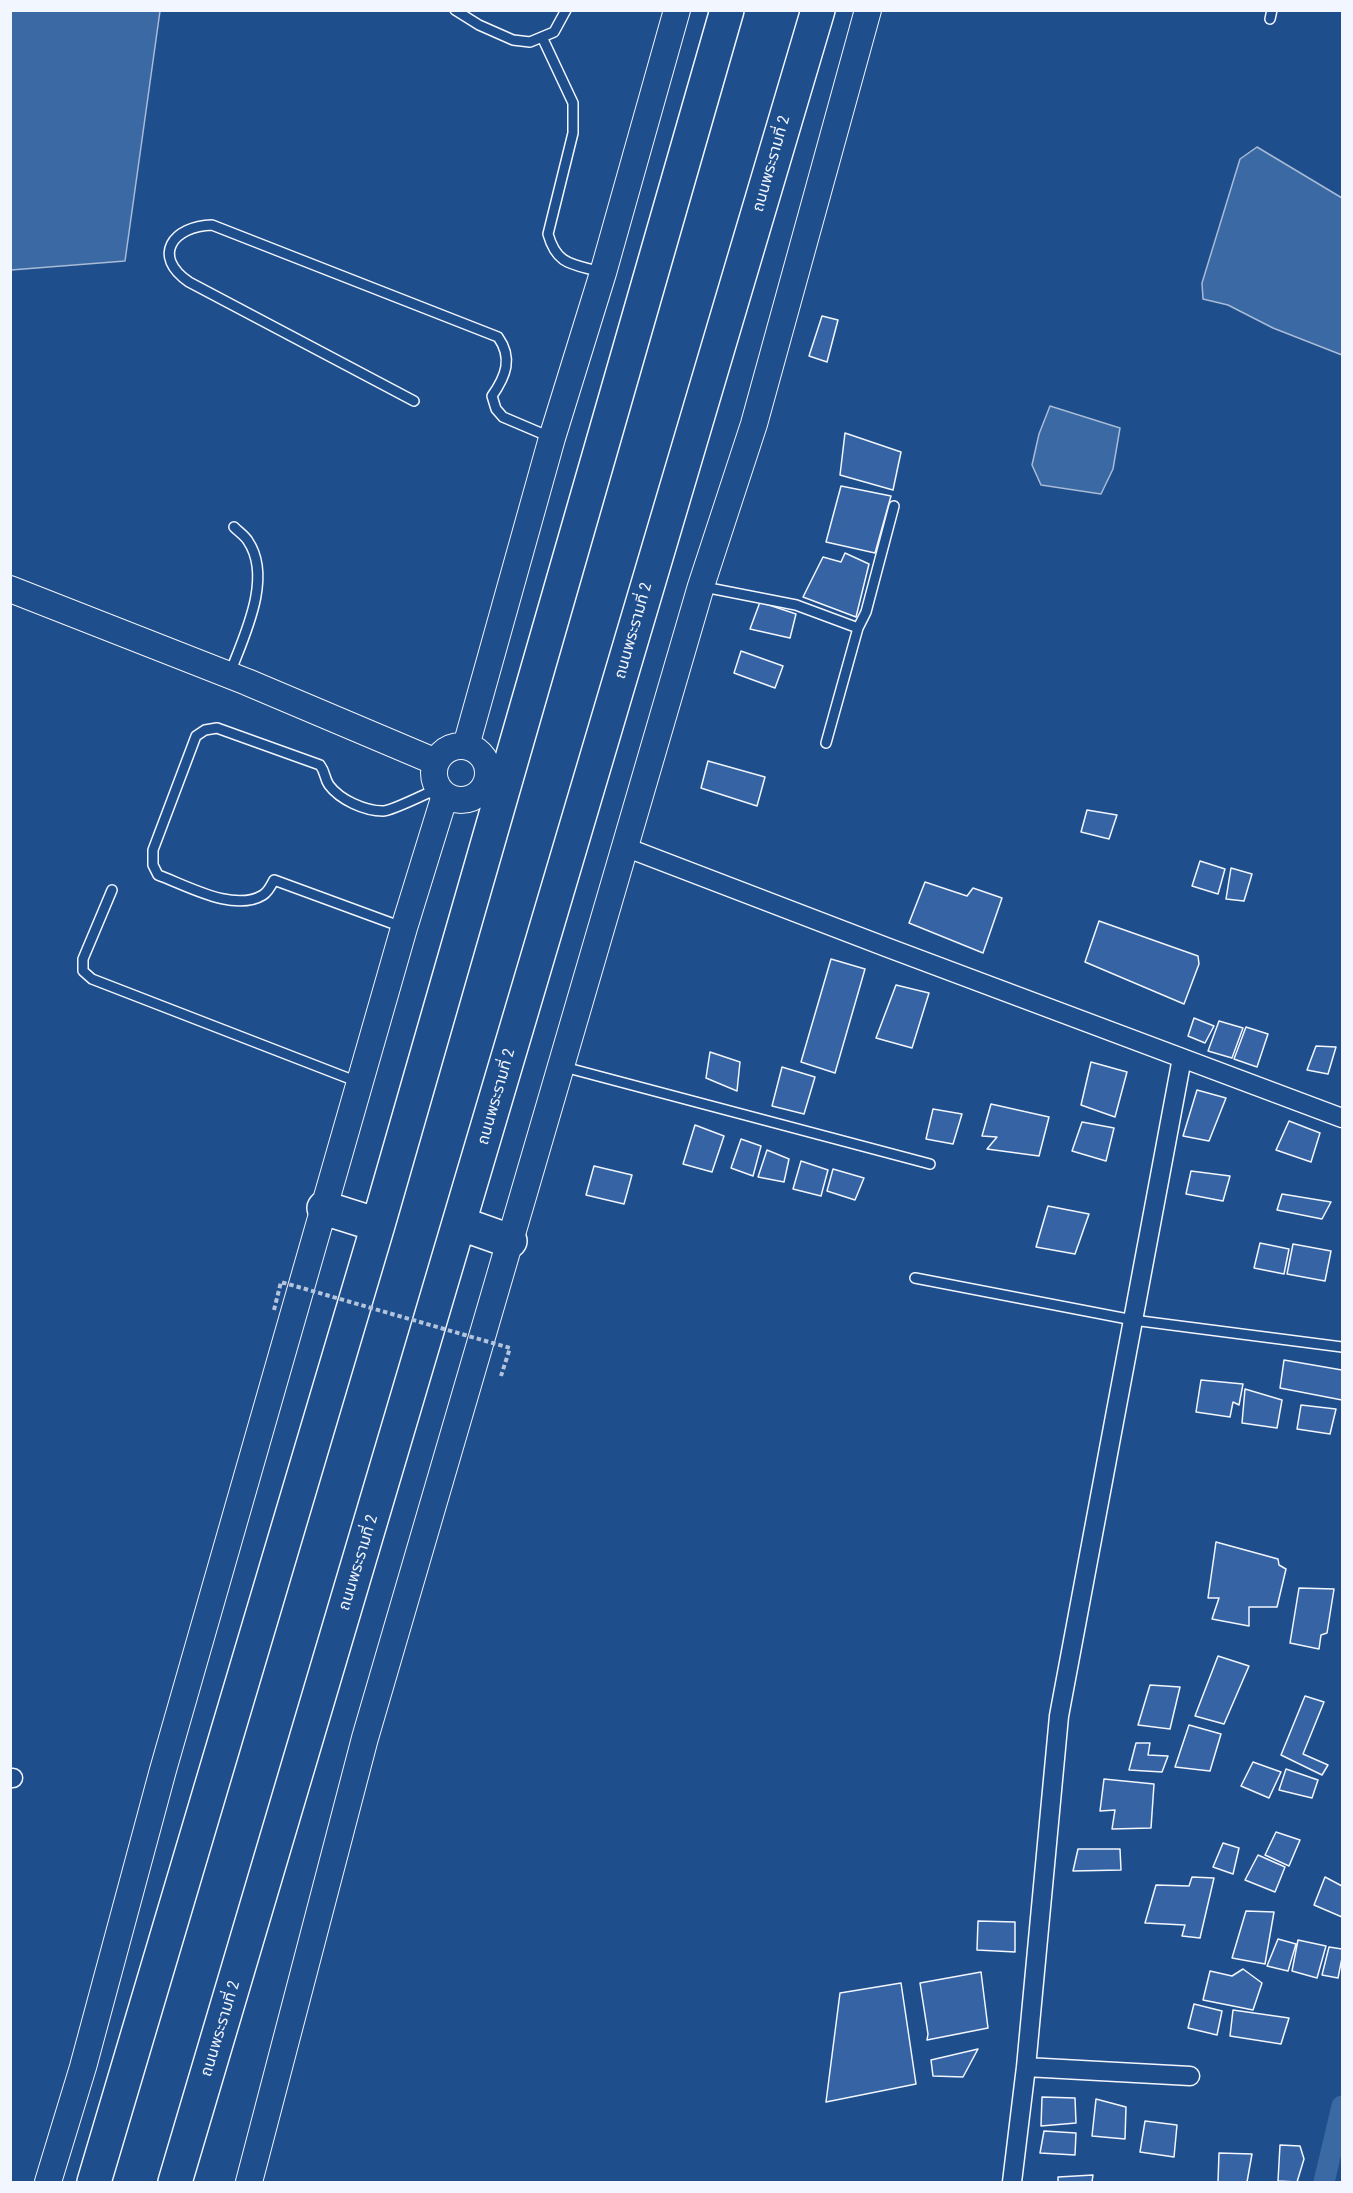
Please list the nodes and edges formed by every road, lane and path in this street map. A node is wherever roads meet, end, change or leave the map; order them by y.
1 (455, 10) edge
2 (566, 10) edge
3 (677, 10) edge
4 (727, 10) edge
5 (818, 10) edge
6 (867, 10) edge
7 (542, 37) junction
8 (603, 273) junction
9 (414, 401) dead end
10 (552, 438) junction
11 (894, 506) dead end
12 (234, 527) dead end
13 (701, 586) junction
14 (10, 589) edge
15 (858, 628) junction
16 (230, 675) junction
17 (826, 743) dead end
18 (466, 746) junction
19 (436, 762) junction
20 (497, 775) junction
21 (442, 791) junction
22 (625, 846) junction
23 (112, 890) dead end
24 (404, 928) junction
25 (1182, 1058) junction
26 (561, 1066) junction
27 (360, 1082) junction
28 (1342, 1118) edge
29 (930, 1164) dead end
30 (324, 1208) junction
31 (459, 1223) junction
32 (378, 1225) junction
33 (510, 1241) junction
34 (915, 1278) dead end
35 (274, 1310) dead end
36 (1133, 1320) junction
37 (1342, 1347) edge
38 (501, 1376) dead end
39 (1026, 2067) junction
40 (1190, 2076) dead end
41 (48, 2182) edge
42 (94, 2182) edge
43 (175, 2182) edge
44 (249, 2182) edge
45 (1012, 2182) edge

1 - 7 lane
2 - 7 lane
3 - 8 main road
4 - 20 highway
5 - 31 highway, ถนนพระรามที่ 2
6 - 13 main road
7 - 8 lane
8 - 10 main road
9 - 10 lane
10 - 18 main road
11 - 15 lane
12 - 16 lane
13 - 15 lane
13 - 22 main road
14 - 16 main road
15 - 17 lane
16 - 19 main road
18 - 19 main road
18 - 20 main road
19 - 21 main road
20 - 21 main road
20 - 32 highway
21 - 24 main road
21 - 24 lane
22 - 25 street
22 - 26 main road
23 - 27 lane
24 - 27 main road
25 - 28 street
25 - 36 street
26 - 29 lane
26 - 33 main road
27 - 30 main road
30 - 32 highway
30 - 41 main road
31 - 33 highway
31 - 43 highway, ถนนพระรามที่ 2
32 - 42 highway
33 - 44 main road
34 - 36 lane
35 - 38 path, bridge
36 - 37 lane
36 - 39 street
39 - 40 street
39 - 45 street

